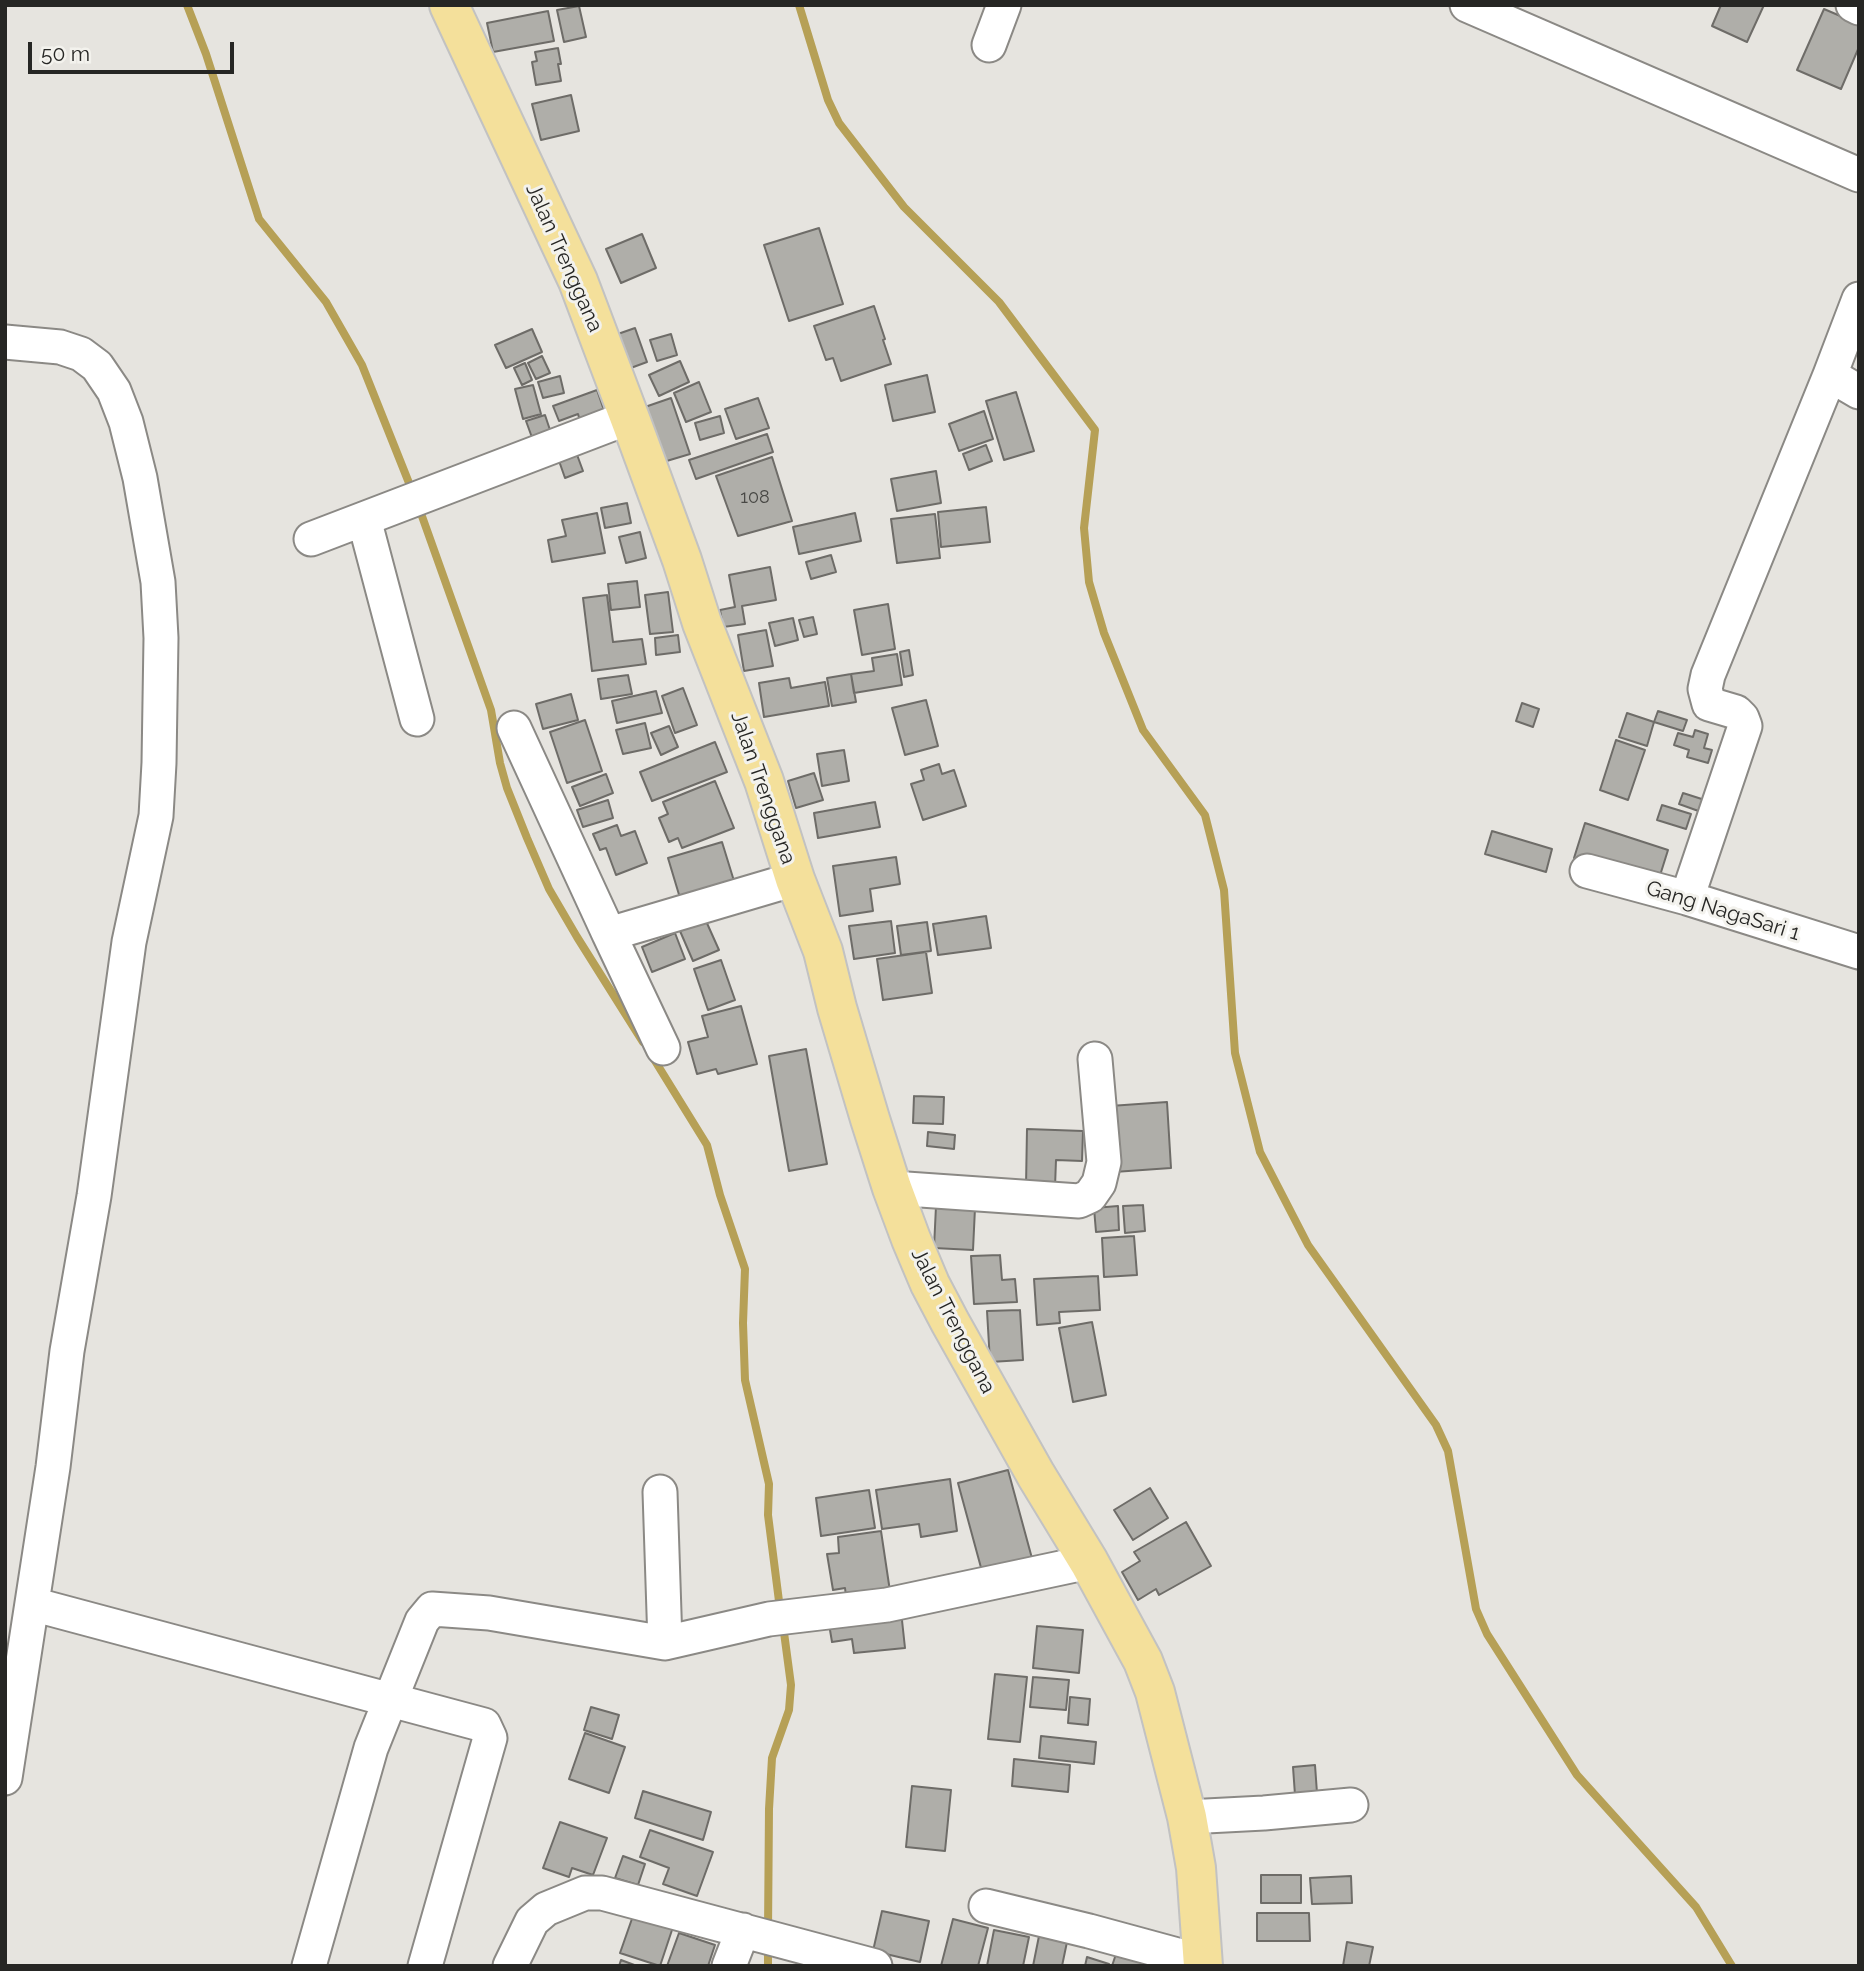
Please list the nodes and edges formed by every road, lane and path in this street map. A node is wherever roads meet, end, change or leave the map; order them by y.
1 (449, 5) edge
2 (1004, 5) edge
3 (1467, 5) edge
4 (1853, 5) edge
5 (1859, 8) edge
6 (989, 45) dead end
7 (1859, 175) edge
8 (1859, 299) edge
9 (5, 342) edge
10 (1824, 388) junction
11 (1859, 392) edge
12 (630, 417) junction
13 (363, 519) junction
14 (311, 539) dead end
15 (417, 719) dead end
16 (514, 728) dead end
17 (1587, 871) dead end
18 (795, 879) junction
19 (1687, 898) junction
20 (609, 933) junction
21 (1859, 952) edge
22 (663, 1048) dead end
23 (1096, 1059) dead end
24 (892, 1188) junction
25 (660, 1492) dead end
26 (1089, 1562) junction
27 (32, 1604) junction
28 (665, 1643) junction
29 (390, 1700) junction
30 (5, 1778) edge
31 (1351, 1805) dead end
32 (1187, 1817) junction
33 (986, 1906) dead end
34 (743, 1930) junction
35 (1203, 1964) edge
36 (309, 1966) edge
37 (425, 1966) edge
38 (510, 1966) edge
39 (729, 1966) edge
40 (875, 1966) edge

1 - 12 main road, Jalan Trenggana
2 - 6 street
3 - 7 street
4 - 5 street
8 - 10 street
9 - 27 street
10 - 11 street
10 - 19 street
12 - 13 street
12 - 18 main road, Jalan Trenggana
13 - 14 street
13 - 15 street
16 - 20 street
17 - 19 street, Gang NagaSari 1
18 - 20 street
18 - 24 main road, Jalan Trenggana
19 - 21 street, Gang NagaSari 1
20 - 22 street
23 - 24 street
24 - 26 main road, Jalan Trenggana
25 - 28 street
26 - 28 street
26 - 32 main road, Jalan Trenggana
27 - 29 street
27 - 30 street
28 - 29 street
29 - 36 street
29 - 37 street
31 - 32 street
32 - 35 main road, Jalan Trenggana
33 - 35 street
34 - 38 street
34 - 39 street
34 - 40 street

